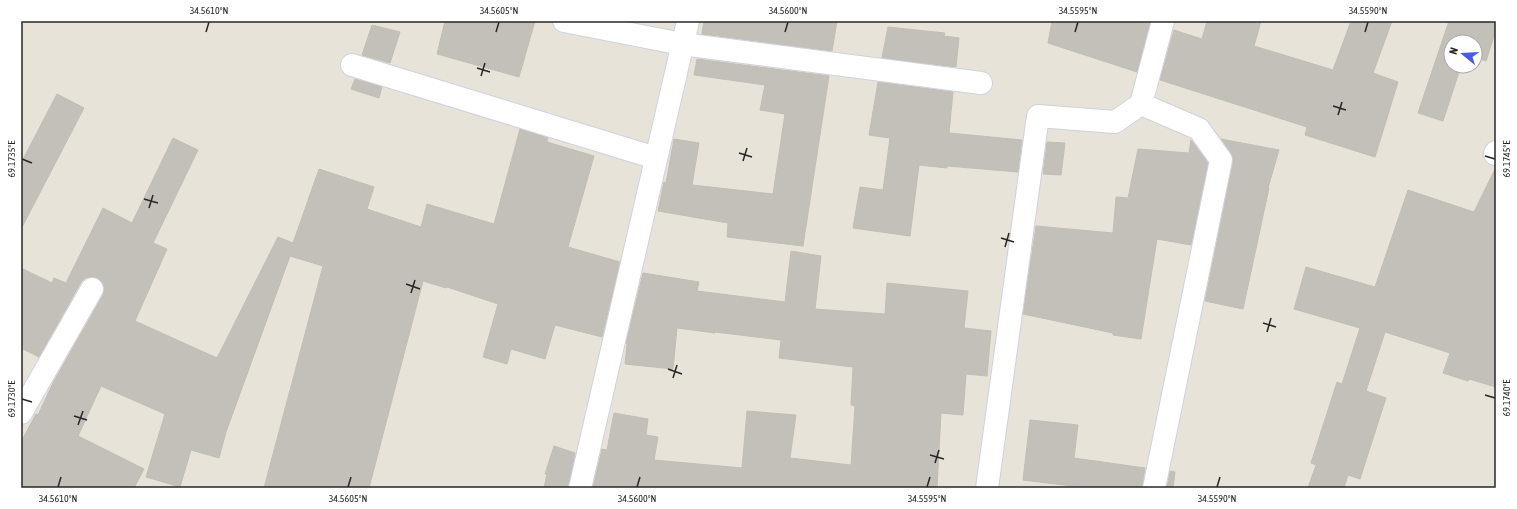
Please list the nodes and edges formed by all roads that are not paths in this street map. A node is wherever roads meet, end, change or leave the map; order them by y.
1 (564, 21) edge
2 (688, 21) edge
3 (1163, 21) edge
4 (682, 44) junction
5 (352, 65) dead end
6 (981, 83) dead end
7 (1141, 104) junction
8 (656, 158) junction
9 (92, 288) dead end
10 (21, 413) edge
11 (580, 488) edge
12 (987, 488) edge
13 (1154, 488) edge

1 - 4 street
2 - 4 street
3 - 7 street
4 - 6 street
4 - 8 street
5 - 8 street
7 - 12 street
7 - 13 street
8 - 11 street
9 - 10 street

